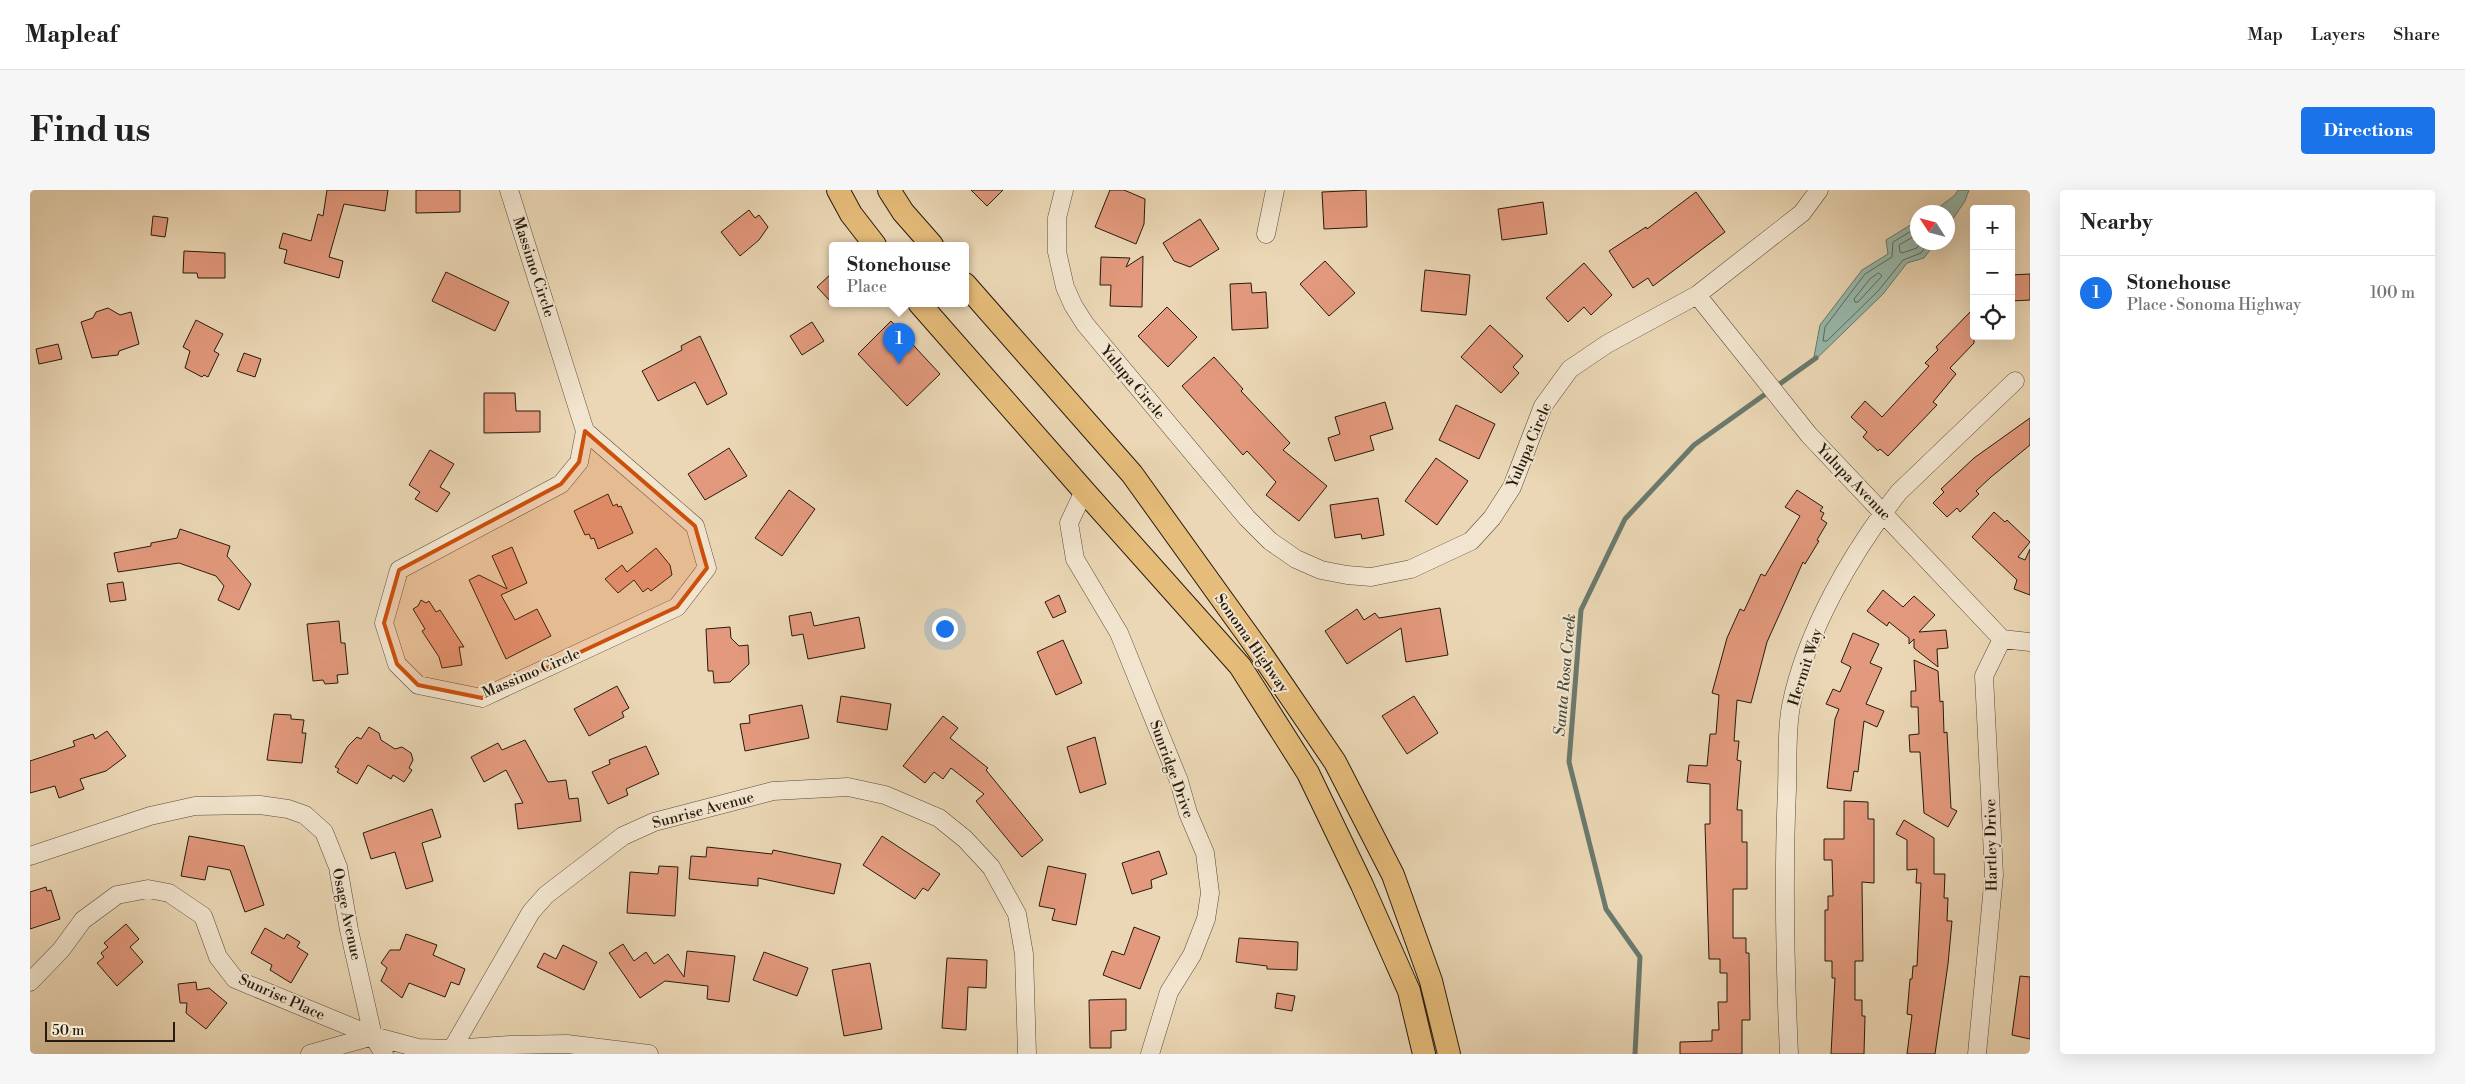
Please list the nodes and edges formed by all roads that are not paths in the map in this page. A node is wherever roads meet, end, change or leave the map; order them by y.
1 (510, 190) edge
2 (838, 190) edge
3 (889, 190) edge
4 (1064, 190) edge
5 (1275, 190) edge
6 (1819, 190) edge
7 (1266, 234) dead end
8 (873, 242) edge
9 (929, 242) edge
10 (969, 289) edge
11 (1697, 295) junction
12 (923, 307) edge
13 (2015, 381) dead end
14 (585, 431) junction
15 (1084, 491) junction
16 (1883, 512) junction
17 (2002, 639) junction
18 (2030, 642) edge
19 (30, 856) edge
20 (30, 982) edge
21 (373, 1036) junction
22 (452, 1049) junction
23 (310, 1054) edge
24 (384, 1054) edge
25 (649, 1054) edge
26 (1027, 1054) edge
27 (1150, 1054) edge
28 (1424, 1054) edge
29 (1449, 1054) edge
30 (1789, 1054) edge
31 (1976, 1054) edge

1 - 14 street, Massimo Circle
2 - 8 main road
3 - 9 main road
4 - 11 street, Yulupa Circle
5 - 7 street
6 - 11 street, Yulupa Circle
10 - 29 main road, Sonoma Highway
11 - 16 street, Yulupa Avenue
12 - 15 main road, Sonoma Highway
13 - 16 street, Hermit Way
14 - 14 street, Massimo Circle
15 - 27 street, Sunridge Drive
15 - 28 main road, Sonoma Highway
16 - 17 street, Yulupa Avenue
16 - 30 street, Hermit Way
17 - 18 street
17 - 31 street, Hartley Drive
19 - 21 street, Osage Avenue
20 - 21 street, Sunrise Place
21 - 22 street
21 - 23 street
21 - 24 street, Osage Avenue
22 - 25 street
22 - 26 street, Sunrise Avenue

